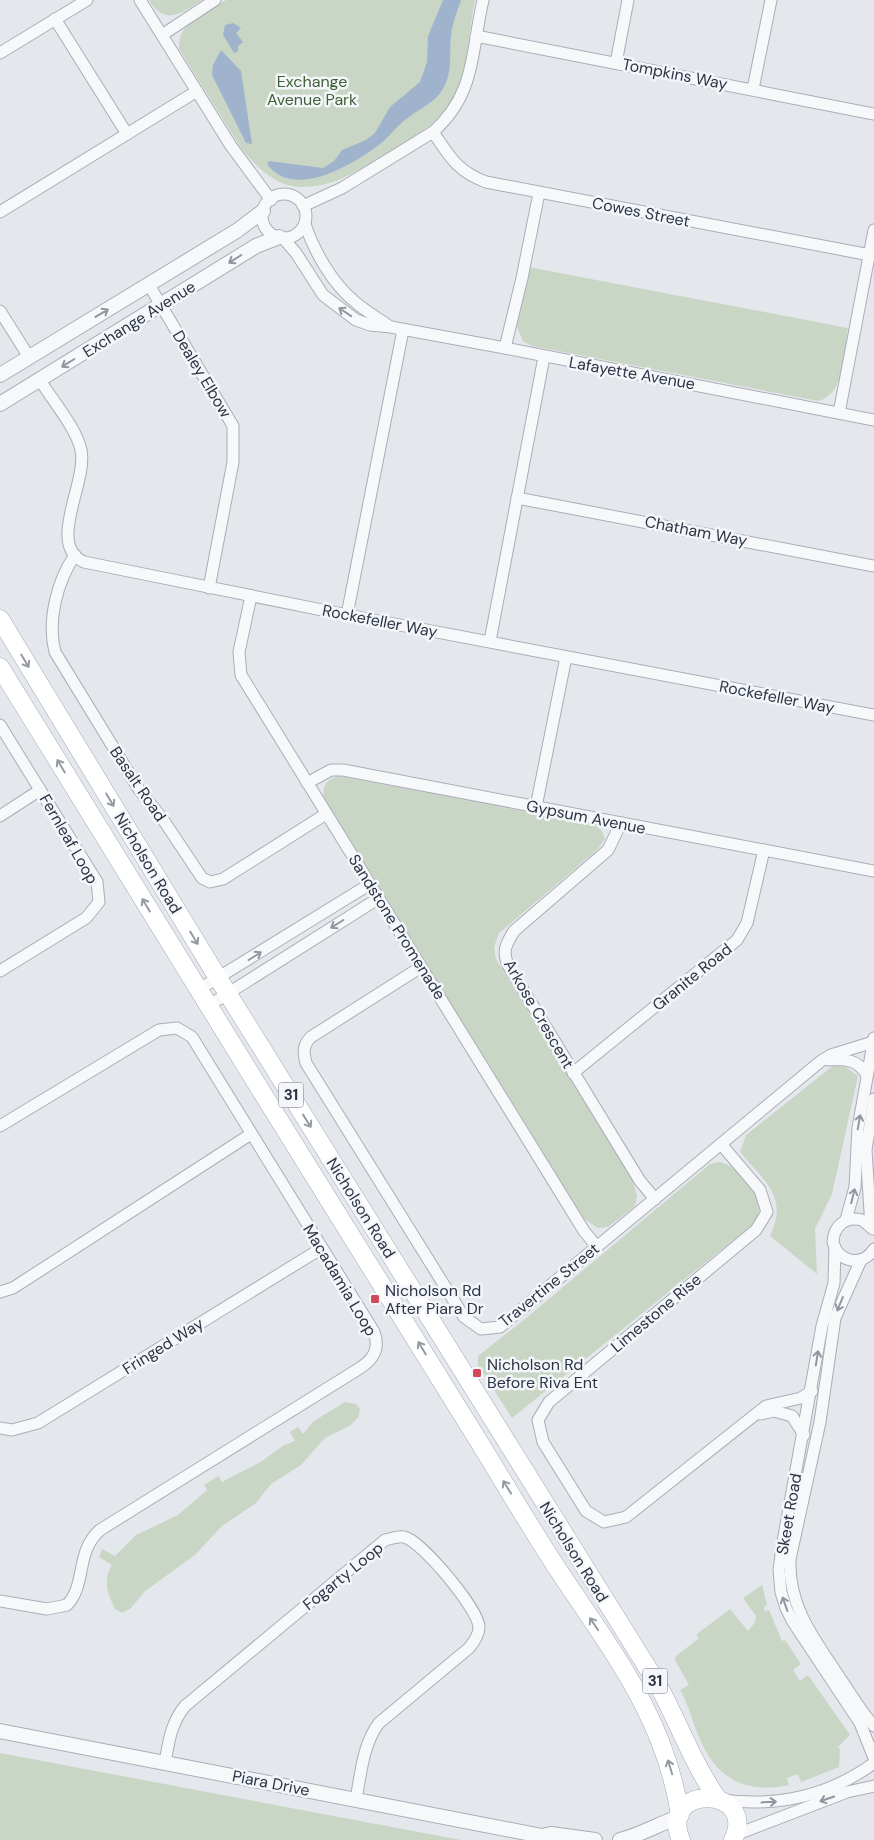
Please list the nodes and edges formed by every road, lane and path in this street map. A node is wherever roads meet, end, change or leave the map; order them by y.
1 (87, 0) edge
2 (140, 0) edge
3 (215, 0) edge
4 (483, 0) edge
5 (628, 0) edge
6 (771, 0) edge
7 (55, 19) junction
8 (162, 35) junction
9 (476, 36) junction
10 (0, 53) edge
11 (616, 62) junction
12 (753, 88) junction
13 (197, 91) junction
14 (874, 114) edge
15 (433, 132) junction
16 (127, 134) junction
17 (539, 193) junction
18 (267, 205) junction
19 (303, 206) junction
20 (0, 212) edge
21 (305, 224) junction
22 (874, 230) edge
23 (281, 238) junction
24 (870, 255) junction
25 (149, 285) junction
26 (161, 306) junction
27 (0, 311) edge
28 (390, 327) junction
29 (403, 330) junction
30 (506, 348) junction
31 (28, 357) junction
32 (544, 357) junction
33 (0, 375) edge
34 (40, 380) junction
35 (0, 404) edge
36 (838, 413) junction
37 (874, 420) edge
38 (517, 498) junction
39 (75, 555) junction
40 (874, 566) edge
41 (210, 588) junction
42 (251, 596) junction
43 (347, 615) junction
44 (0, 619) edge
45 (490, 641) junction
46 (566, 657) junction
47 (0, 667) edge
48 (874, 715) edge
49 (0, 725) edge
50 (307, 783) junction
51 (40, 790) junction
52 (536, 807) junction
53 (326, 814) junction
54 (0, 816) edge
55 (621, 823) junction
56 (764, 850) junction
57 (872, 872) edge
58 (370, 884) junction
59 (378, 898) junction
60 (421, 967) junction
61 (0, 971) edge
62 (218, 978) junction
63 (198, 990) junction
64 (228, 993) junction
65 (208, 1006) junction
66 (873, 1039) edge
67 (821, 1061) junction
68 (573, 1073) junction
69 (867, 1075) junction
70 (874, 1099) edge
71 (0, 1126) edge
72 (251, 1134) junction
73 (721, 1144) junction
74 (655, 1199) junction
75 (846, 1220) junction
76 (873, 1229) edge
77 (597, 1247) junction
78 (322, 1248) junction
79 (835, 1248) junction
80 (869, 1255) edge
81 (0, 1292) edge
82 (812, 1391) junction
83 (758, 1414) junction
84 (0, 1428) edge
85 (804, 1435) junction
86 (0, 1601) edge
87 (874, 1706) edge
88 (864, 1713) junction
89 (874, 1726) edge
90 (0, 1731) edge
91 (874, 1758) edge
92 (165, 1762) junction
93 (874, 1763) edge
94 (874, 1771) edge
95 (874, 1786) edge
96 (356, 1799) junction
97 (719, 1799) junction
98 (679, 1816) junction
99 (544, 1838) edge
100 (734, 1838) edge
101 (595, 1840) edge
102 (620, 1840) edge
103 (681, 1840) edge

1 - 7 street
2 - 8 street
3 - 8 street
4 - 9 street
5 - 11 street
6 - 12 street
7 - 10 street
7 - 16 street
8 - 13 street
9 - 11 street, Tompkins Way
9 - 15 street
11 - 12 street, Tompkins Way
12 - 14 street, Tompkins Way
13 - 16 street
13 - 18 street
15 - 17 street, Cowes Street
15 - 19 street
16 - 20 street
17 - 24 street, Cowes Street
17 - 30 street
18 - 19 street
18 - 23 street
18 - 25 street, Exchange Avenue
19 - 21 street
21 - 23 street
21 - 28 street, Lafayette Avenue
22 - 24 street
23 -> 26 street, Exchange Avenue
28 -> 23 street, Lafayette Avenue
24 - 36 street
25 - 26 street, Dealey Elbow
31 -> 25 street, Exchange Avenue
26 -> 34 street, Exchange Avenue
26 - 41 street, Dealey Elbow
27 - 31 street
28 - 29 street, Lafayette Avenue
29 - 30 street, Lafayette Avenue
29 - 43 street
30 - 32 street, Lafayette Avenue
31 - 33 street, Exchange Avenue
32 - 36 street, Lafayette Avenue
32 - 38 street
34 - 35 street, Exchange Avenue
34 - 39 street
36 - 37 street, Lafayette Avenue
38 - 40 street, Chatham Way
38 - 45 street
39 - 41 street, Rockefeller Way
39 - 53 street, Basalt Road
41 - 42 street, Rockefeller Way
42 - 43 street, Rockefeller Way
42 - 50 street, Sandstone Promenade
43 - 45 street, Rockefeller Way
44 -> 62 main road, Nicholson Road / 31
45 - 46 street, Rockefeller Way
46 - 48 street, Rockefeller Way
46 - 52 street
63 -> 47 main road, Nicholson Road / 31
49 - 51 street, Fernleaf Loop
50 - 52 street, Gypsum Avenue
50 - 53 street, Sandstone Promenade
51 - 54 street
51 - 61 street, Fernleaf Loop
52 - 55 street, Gypsum Avenue
53 - 58 street, Sandstone Promenade
55 - 56 street, Gypsum Avenue
55 - 68 street, Arkose Crescent
56 - 57 street, Gypsum Avenue
56 - 68 street, Granite Road
58 - 59 street, Sandstone Promenade
62 -> 58 street
59 - 60 street, Sandstone Promenade
59 -> 64 street
60 - 77 street, Sandstone Promenade
60 - 77 street, Travertine Street
62 - 63 street
62 - 64 main road, Nicholson Road / 31
63 - 65 main road, Nicholson Road / 31
64 - 65 street
64 -> 97 main road, Nicholson Road / 31
98 -> 65 main road, Nicholson Road / 31
66 - 67 street, Travertine Street
66 - 69 street
67 - 69 street
67 - 73 street, Travertine Street
68 - 74 street, Arkose Crescent
75 -> 69 street
70 - 76 street
71 - 72 street, Macadamia Loop
72 - 78 street, Macadamia Loop
72 - 81 street
73 - 74 street, Travertine Street
73 - 83 street, Limestone Rise
74 - 77 street, Travertine Street
75 - 76 street
75 - 79 street, Skeet Road
78 - 84 street, Fringed Way
78 - 86 street, Macadamia Loop
79 - 80 street
82 -> 79 street, Skeet Road
80 -> 88 street, Skeet Road
82 - 83 street, Limestone Rise
82 - 85 street, Skeet Road
83 - 85 street
91 -> 85 street, Skeet Road
87 - 88 street
88 - 89 street, Skeet Road
90 - 92 street, Piara Drive
92 - 96 street, Piara Drive
92 - 96 street, Fogarty Loop
93 - 94 street
97 -> 93 street
95 -> 100 street
96 - 99 street, Piara Drive
97 - 98 main road
97 - 100 main road, 31
98 - 102 street
98 - 103 main road, 31
99 - 101 street, Piara Drive

